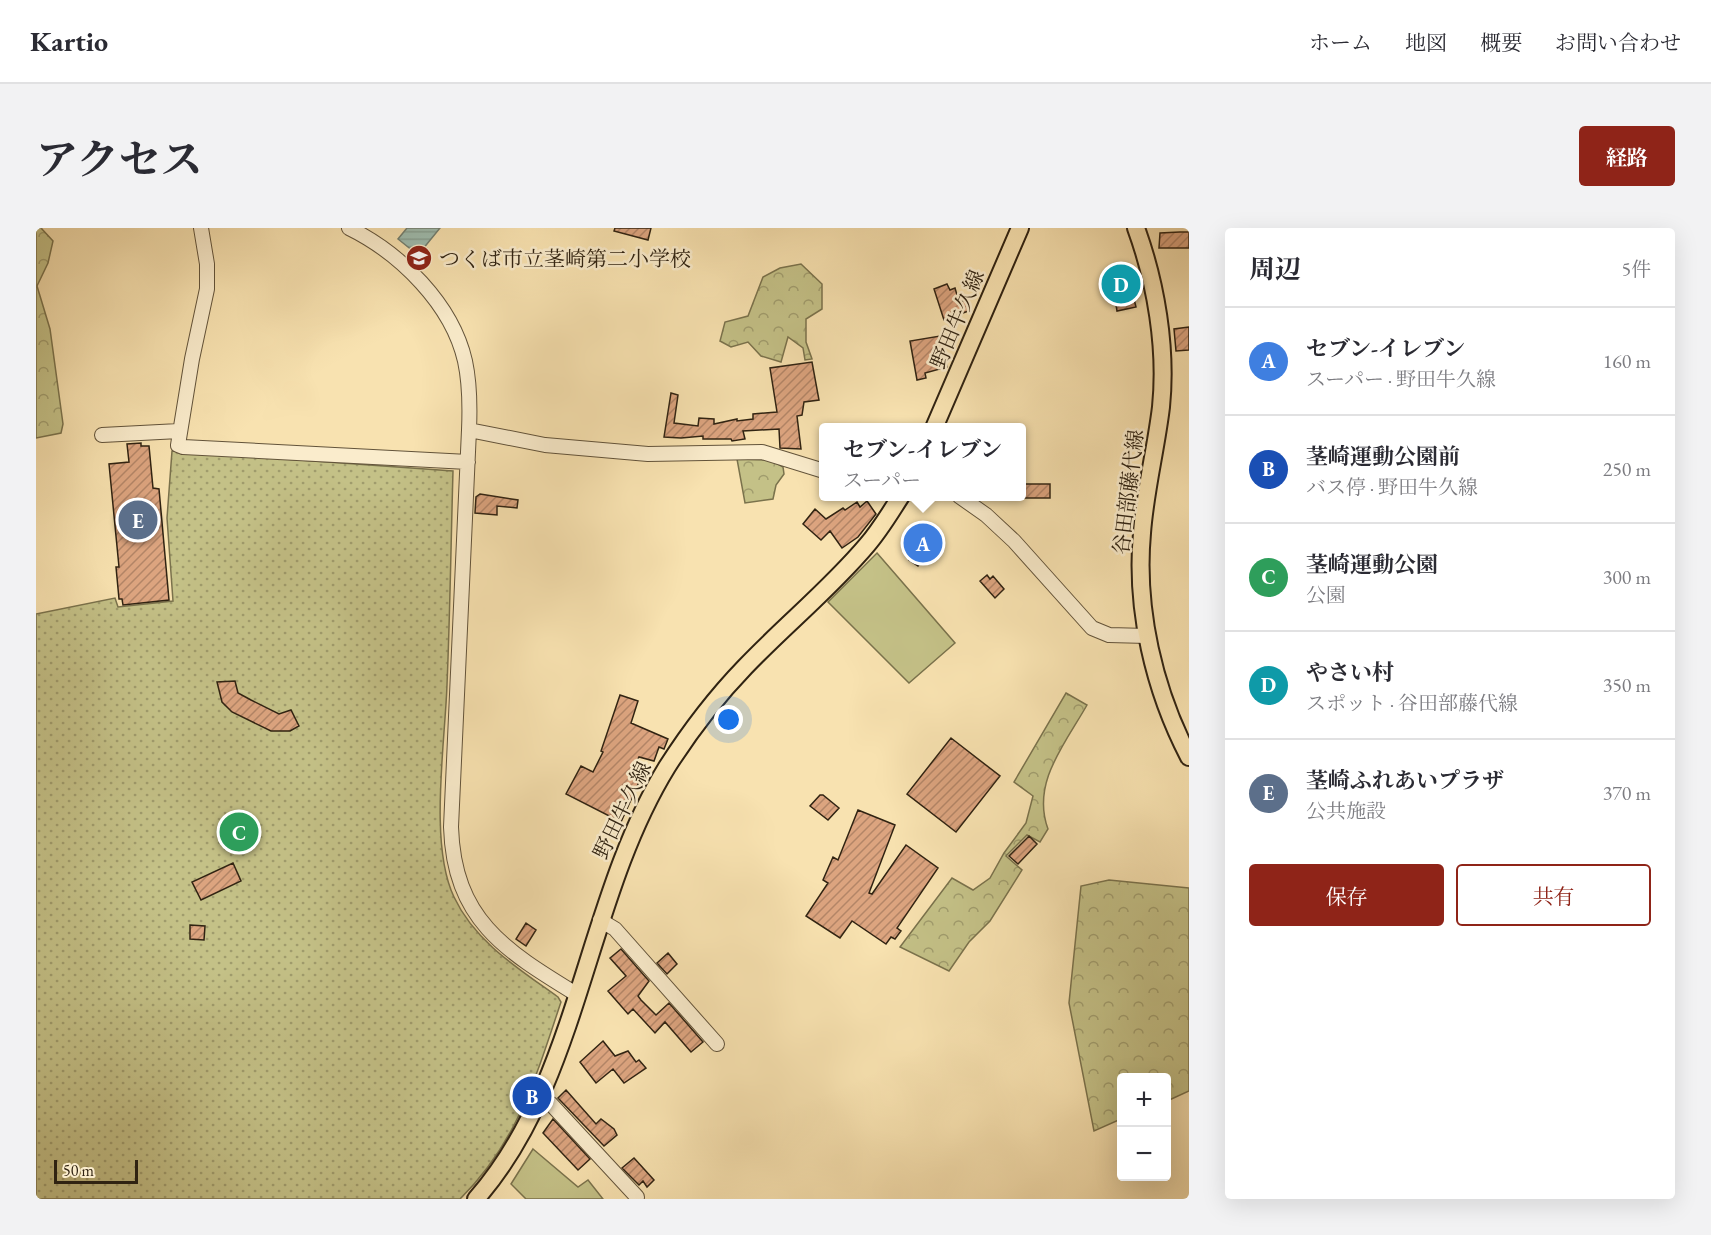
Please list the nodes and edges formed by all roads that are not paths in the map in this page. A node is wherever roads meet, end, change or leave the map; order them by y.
1 (201, 228) edge
2 (350, 228) edge
3 (1020, 228) edge
4 (1140, 230) edge
5 (936, 423) edge
6 (179, 430) junction
7 (469, 430) junction
8 (102, 435) dead end
9 (468, 462) junction
10 (819, 469) edge
11 (897, 501) edge
12 (966, 501) edge
13 (1147, 636) junction
14 (1189, 757) edge
15 (600, 920) junction
16 (576, 994) junction
17 (717, 1044) dead end
18 (540, 1097) junction
19 (637, 1197) dead end
20 (476, 1199) edge

1 - 6 street
2 - 7 street
3 - 5 main road, 野田牛久線
4 - 13 main road, 谷田部藤代線
6 - 8 street
6 - 9 street
7 - 9 street
7 - 10 street
9 - 16 street
11 - 15 main road, 野田牛久線
12 - 13 street
13 - 14 main road, 谷田部藤代線
15 - 16 main road, 野田牛久線
15 - 17 street
16 - 18 main road, 野田牛久線
18 - 19 street
18 - 20 main road, 野田牛久線

